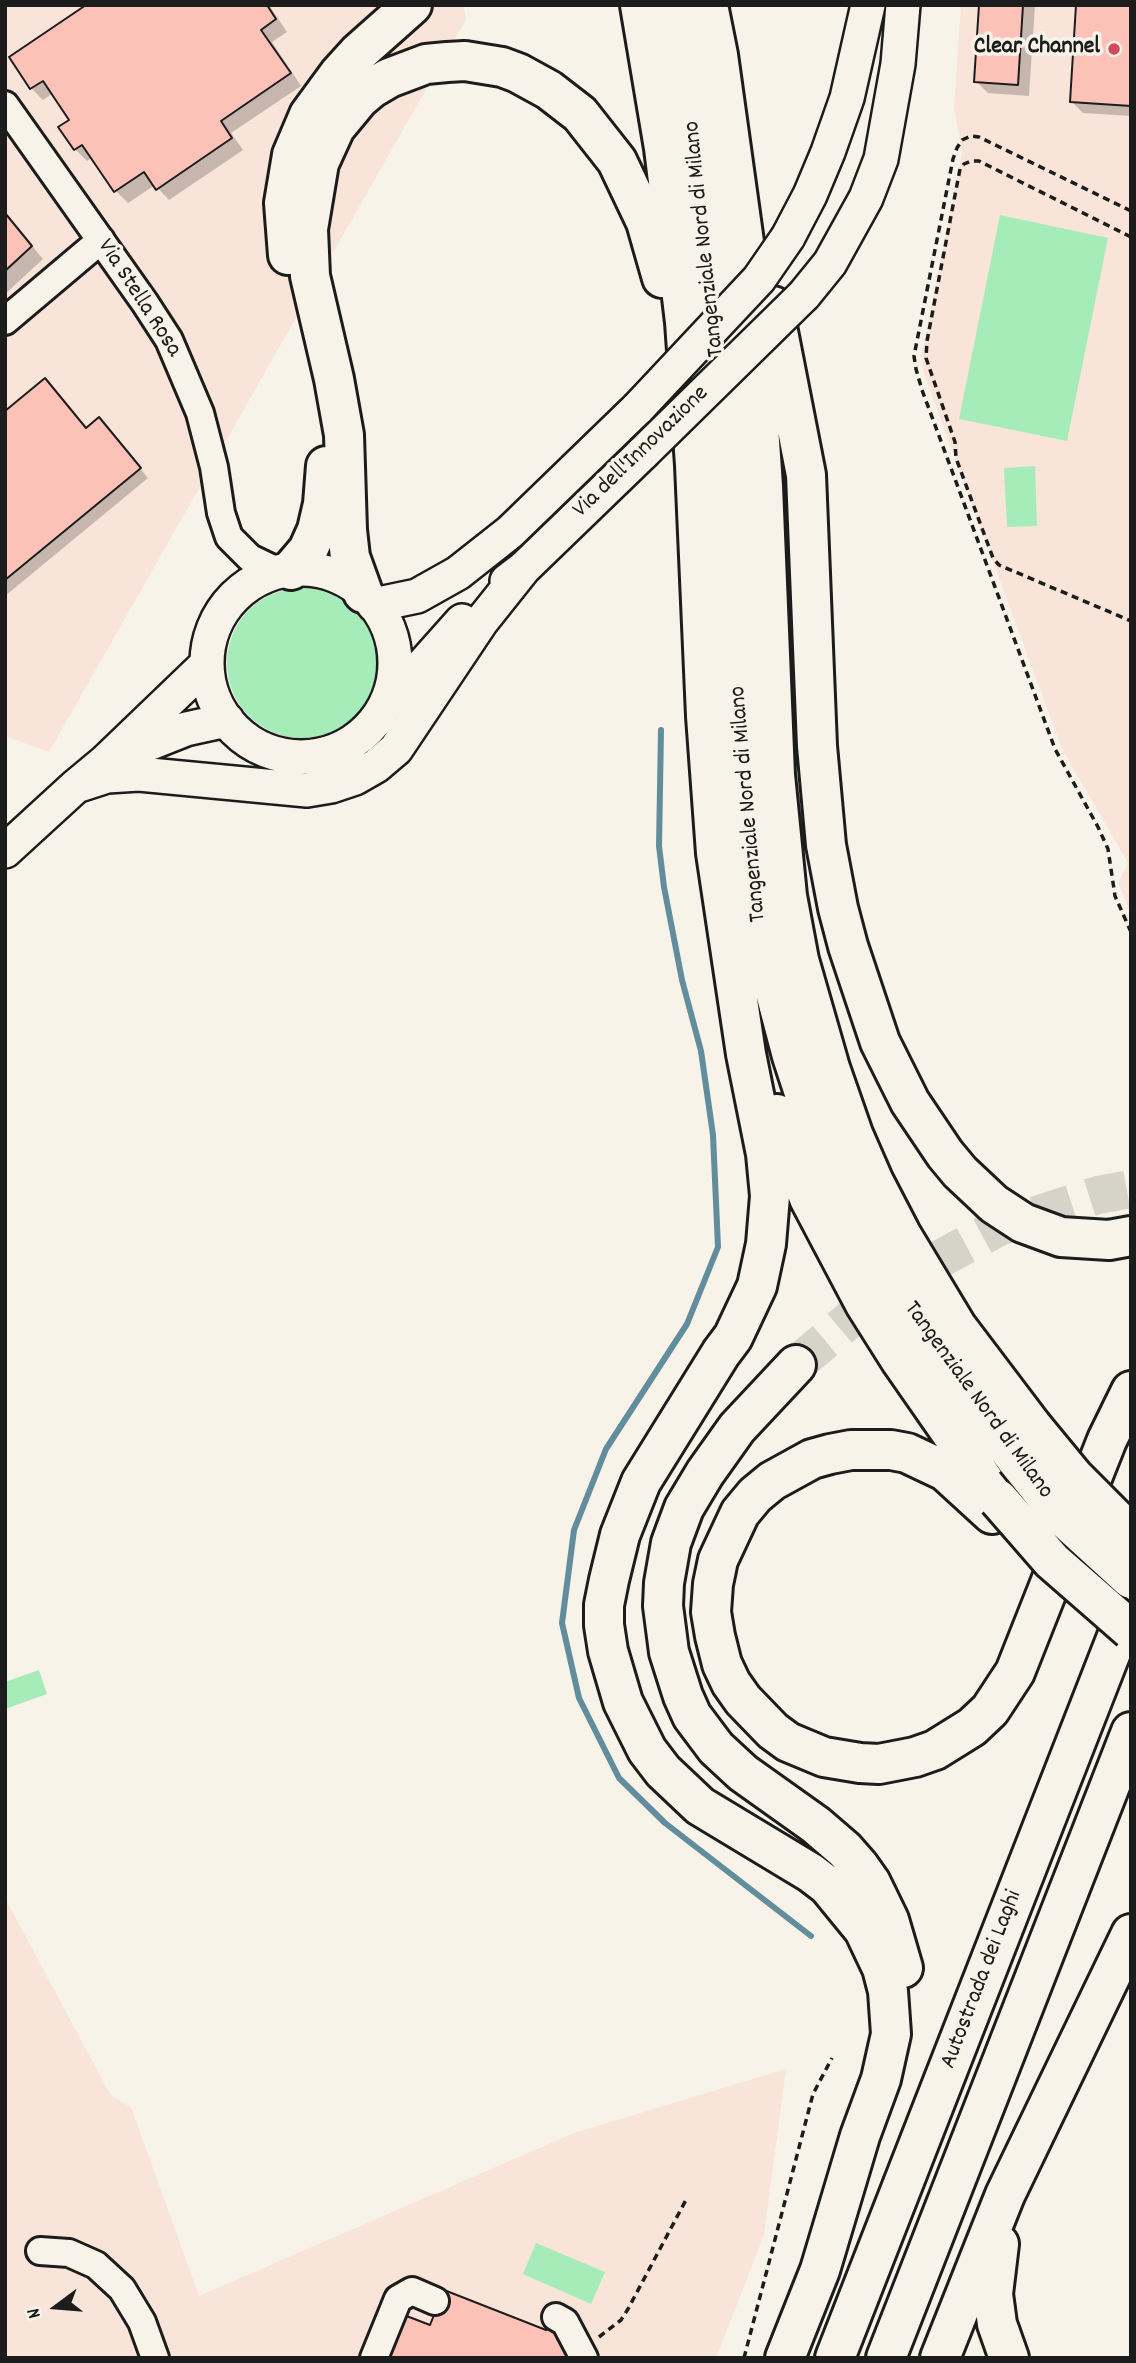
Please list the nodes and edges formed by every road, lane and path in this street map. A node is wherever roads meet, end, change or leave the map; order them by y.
1 (640, 5) edge
2 (674, 5) edge
3 (709, 5) edge
4 (869, 5) edge
5 (903, 5) edge
6 (409, 7) edge
7 (5, 104) edge
8 (1131, 211) edge
9 (1131, 237) edge
10 (101, 240) junction
11 (5, 321) edge
12 (699, 540) junction
13 (524, 568) junction
14 (285, 571) junction
15 (369, 599) junction
16 (1131, 621) edge
17 (207, 664) junction
18 (380, 714) junction
19 (227, 720) junction
20 (106, 761) junction
21 (76, 786) junction
22 (5, 850) edge
23 (1131, 932) edge
24 (733, 960) junction
25 (1131, 1236) edge
26 (796, 1365) tunnel mouth
27 (1131, 1391) edge
28 (1024, 1443) junction
29 (995, 1507) junction
30 (1131, 1534) edge
31 (1131, 1579) edge
32 (1114, 1603) edge
33 (1131, 1630) edge
34 (1131, 1732) edge
35 (1131, 1934) edge
36 (832, 2058) dead end
37 (1049, 2107) junction
38 (687, 2198) dead end
39 (40, 2251) dead end
40 (820, 2270) junction
41 (435, 2301) dead end
42 (556, 2317) dead end
43 (583, 2355) edge
44 (155, 2358) edge
45 (373, 2358) edge
46 (744, 2358) edge
47 (785, 2358) edge
48 (835, 2358) edge
49 (886, 2358) edge
50 (940, 2358) edge
51 (1009, 2358) edge

1 - 12 highway
2 - 28 highway, Tangenziale Nord di Milano
3 - 25 highway
3 - 28 highway, Tangenziale Nord di Milano
4 - 15 main road, Via dell'Innovazione, bridge
5 - 13 main road, Via dell'Innovazione, bridge
6 - 14 highway
7 - 10 street, Via Stella Rosa
8 - 23 path
9 - 16 path
10 - 11 street
10 - 14 street, Via Stella Rosa
12 - 15 highway
12 - 24 highway
13 - 18 main road, Via dell'Innovazione
13 - 21 main road
14 - 15 main road
14 - 17 main road
15 - 18 main road
17 - 19 main road
17 - 20 main road
18 - 19 main road
19 - 20 main road
20 - 21 main road
21 - 22 main road
24 - 29 highway
24 - 40 highway
26 - 40 highway
27 - 29 highway
28 - 30 highway, Tangenziale Nord di Milano, bridge
28 - 31 highway, Tangenziale Nord di Milano, bridge
29 - 32 highway, bridge
32 - 33 highway, bridge
32 - 48 highway, Autostrada dei Laghi
34 - 49 highway, Autostrada dei Laghi
35 - 37 highway
36 - 46 path
37 - 50 highway
37 - 51 highway
38 - 43 path
39 - 44 street
40 - 47 highway
41 - 45 street
42 - 43 street

